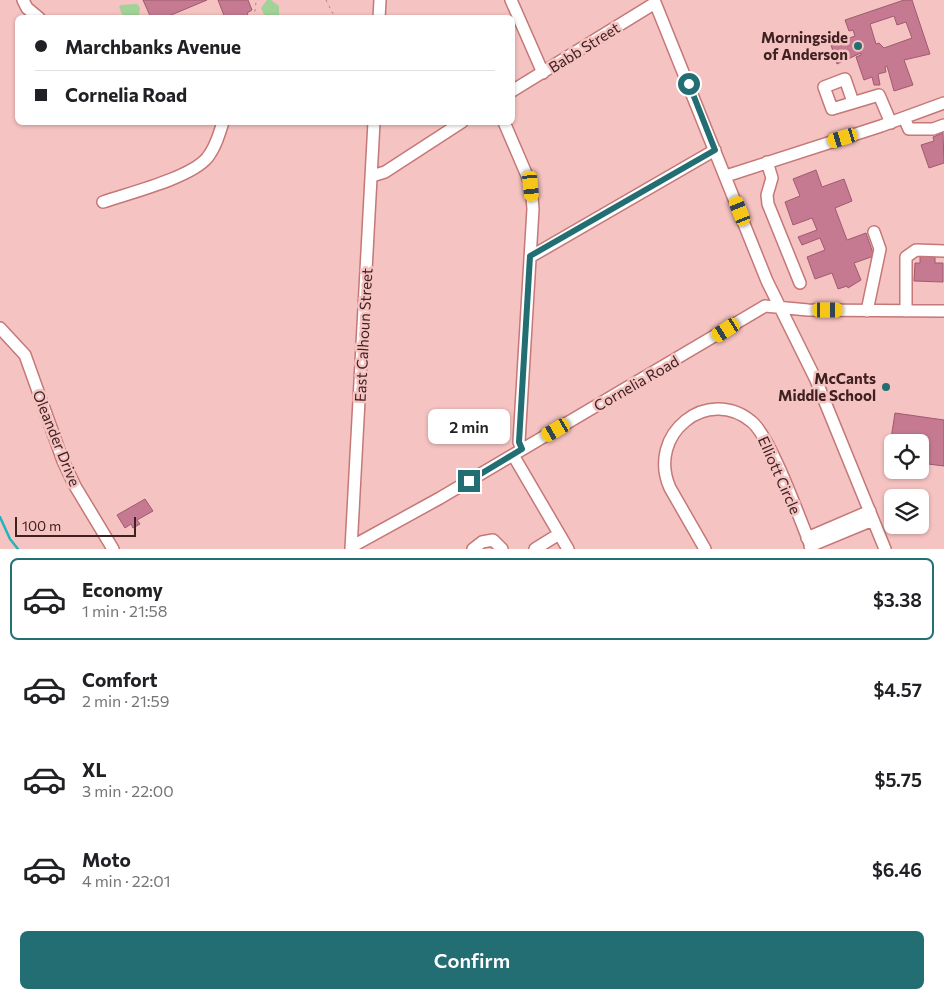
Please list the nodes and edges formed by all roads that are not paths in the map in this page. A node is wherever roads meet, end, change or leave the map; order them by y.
1 (23, 0) edge
2 (380, 0) edge
3 (511, 0) edge
4 (655, 1) edge
5 (35, 15) edge
6 (379, 15) edge
7 (543, 73) junction
8 (515, 89) edge
9 (853, 102) dead end
10 (944, 103) edge
11 (904, 118) junction
12 (891, 123) junction
13 (222, 125) edge
14 (374, 125) edge
15 (457, 125) edge
16 (505, 125) edge
17 (944, 125) edge
18 (715, 150) junction
19 (767, 162) junction
20 (372, 176) junction
21 (726, 176) junction
22 (103, 202) dead end
23 (874, 232) dead end
24 (944, 251) edge
25 (530, 256) junction
26 (800, 283) dead end
27 (780, 306) junction
28 (867, 311) junction
29 (906, 311) junction
30 (944, 311) edge
31 (0, 328) edge
32 (518, 452) junction
33 (872, 515) junction
34 (559, 534) junction
35 (810, 544) edge
36 (351, 548) edge
37 (114, 549) edge
38 (473, 549) edge
39 (502, 549) edge
40 (535, 549) edge
41 (568, 549) edge
42 (705, 549) edge
43 (885, 549) edge

1 - 5 street
2 - 6 street
3 - 7 street
4 - 7 street, Babb Street
4 - 18 street
7 - 8 street, Babb Street
9 - 12 street
10 - 11 street
11 - 12 street
11 - 17 street
12 - 19 street
13 - 22 street
14 - 20 street, East Calhoun Street
15 - 20 street
16 - 25 street
18 - 21 street
18 - 25 street
19 - 21 street
19 - 26 street
20 - 36 street, East Calhoun Street
21 - 27 street
23 - 28 street
24 - 29 street
25 - 32 street
27 - 28 street, Cornelia Road
27 - 32 street, Cornelia Road
27 - 33 street
28 - 29 street, Cornelia Road
29 - 30 street, Cornelia Road
31 - 37 street, Oleander Drive
32 - 34 street
32 - 36 street, Cornelia Road
33 - 35 street, Elliott Circle
33 - 43 street
34 - 40 street
34 - 41 street
35 - 42 street, Elliott Circle
38 - 39 street

